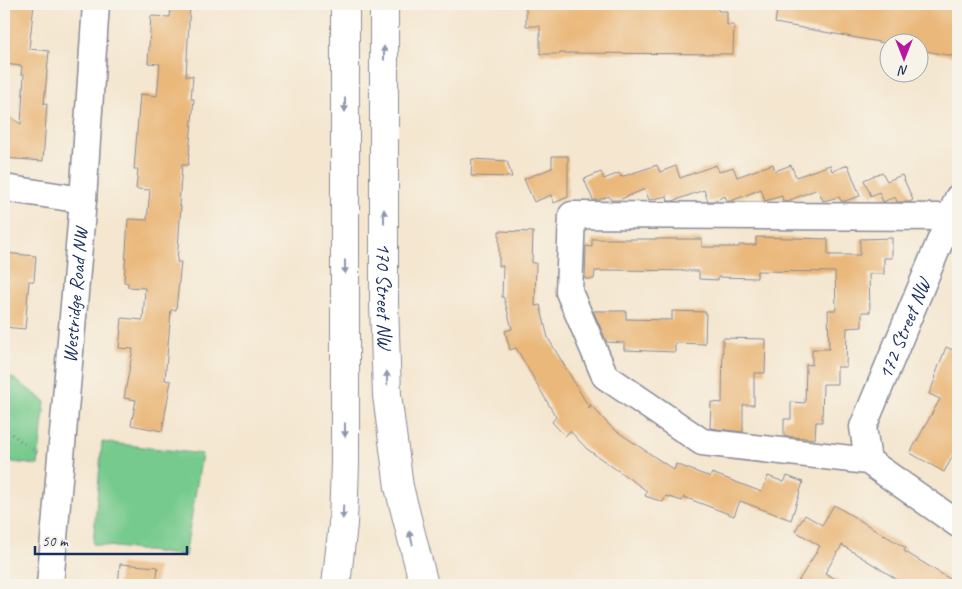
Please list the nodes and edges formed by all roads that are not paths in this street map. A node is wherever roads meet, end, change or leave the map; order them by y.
1 (96, 4) edge
2 (345, 4) edge
3 (384, 4) edge
4 (4, 188) edge
5 (83, 200) junction
6 (954, 208) edge
7 (868, 461) junction
8 (958, 524) edge
9 (50, 585) edge
10 (336, 585) edge
11 (424, 585) edge

1 - 5 street, Westridge Road NW
2 -> 10 main road, 170 Street NW
11 -> 3 main road, 170 Street NW
4 - 5 street
5 - 9 street, Westridge Road NW
6 - 7 street, 172 Street NW
6 - 7 street
7 - 8 street

